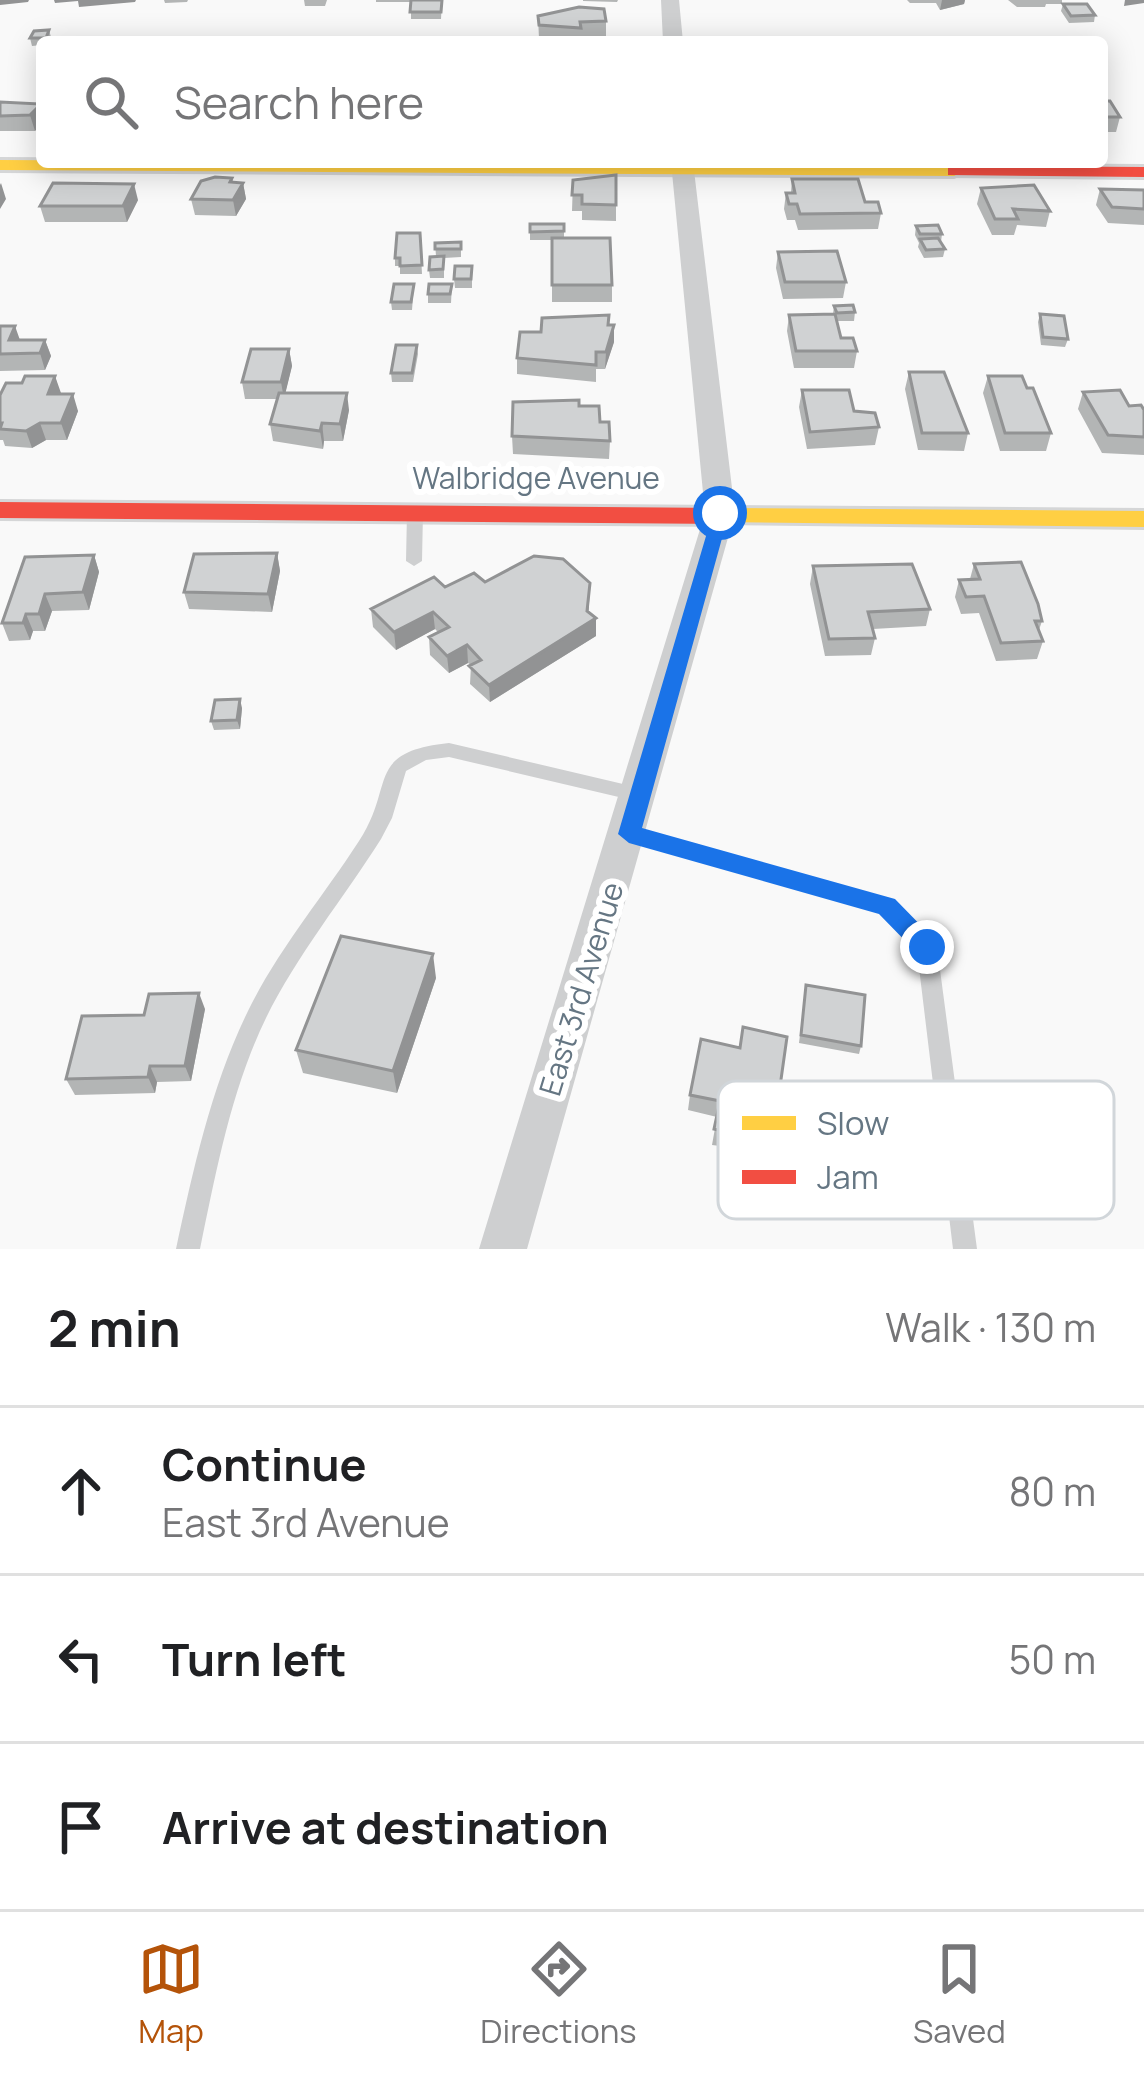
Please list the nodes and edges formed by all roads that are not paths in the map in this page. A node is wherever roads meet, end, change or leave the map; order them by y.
1 (670, 0) edge
2 (673, 36) edge
3 (0, 165) edge
4 (36, 165) edge
5 (682, 168) edge
6 (880, 168) edge
7 (1144, 172) edge
8 (0, 510) edge
9 (415, 512) junction
10 (720, 513) junction
11 (1144, 519) edge
12 (414, 561) dead end
13 (640, 796) junction
14 (629, 834) junction
15 (943, 1081) edge
16 (960, 1219) edge
17 (188, 1249) edge
18 (503, 1249) edge
19 (964, 1249) edge

1 - 2 street
3 - 4 street
5 - 10 street, East 3rd Avenue
6 - 7 street
8 - 9 street, Walbridge Avenue
9 - 10 street, Walbridge Avenue
9 - 12 lane
10 - 11 street, Walbridge Avenue
10 - 13 street, East 3rd Avenue
13 - 14 street, East 3rd Avenue
13 - 17 lane
14 - 15 lane
14 - 18 street, East 3rd Avenue
16 - 19 lane

